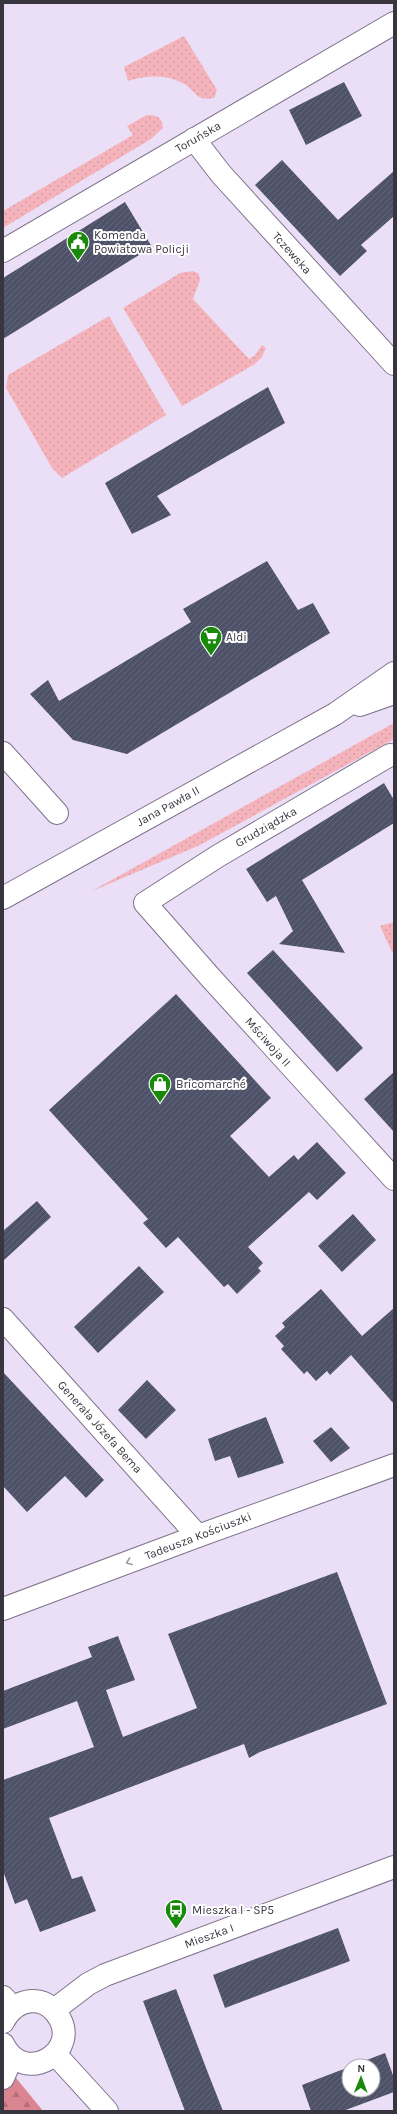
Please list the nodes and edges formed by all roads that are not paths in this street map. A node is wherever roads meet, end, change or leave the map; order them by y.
1 (394, 23) edge
2 (194, 139) junction
3 (3, 251) edge
4 (394, 364) edge
5 (394, 673) edge
6 (391, 696) edge
7 (334, 714) junction
8 (3, 753) edge
9 (390, 754) dead end
10 (58, 813) dead end
11 (3, 898) edge
12 (144, 903) joint
13 (394, 1179) edge
14 (3, 1319) edge
15 (394, 1465) edge
16 (188, 1540) junction
17 (3, 1609) edge
18 (394, 1867) edge
19 (6, 2009) edge
20 (54, 2010) junction
21 (8, 2050) edge
22 (55, 2054) junction
23 (3, 2078) edge
24 (107, 2111) edge

1 - 2 street, Toruńska
2 - 3 street, Toruńska
2 - 4 street, Tczewska
5 - 7 street, Jana Pawła II
6 - 7 street, Jana Pawła II
7 - 11 street, Jana Pawła II
8 - 10 street
9 - 12 street, Grudziądzka
12 - 13 street, Mściwoja II
14 - 16 street, Generała Józefa Bema
15 - 16 street, Tadeusza Kościuszki
16 -> 17 street, Tadeusza Kościuszki
18 - 20 street, Mieszka I
19 - 20 street
20 - 22 street
21 - 22 street
21 - 23 street
22 - 24 street

